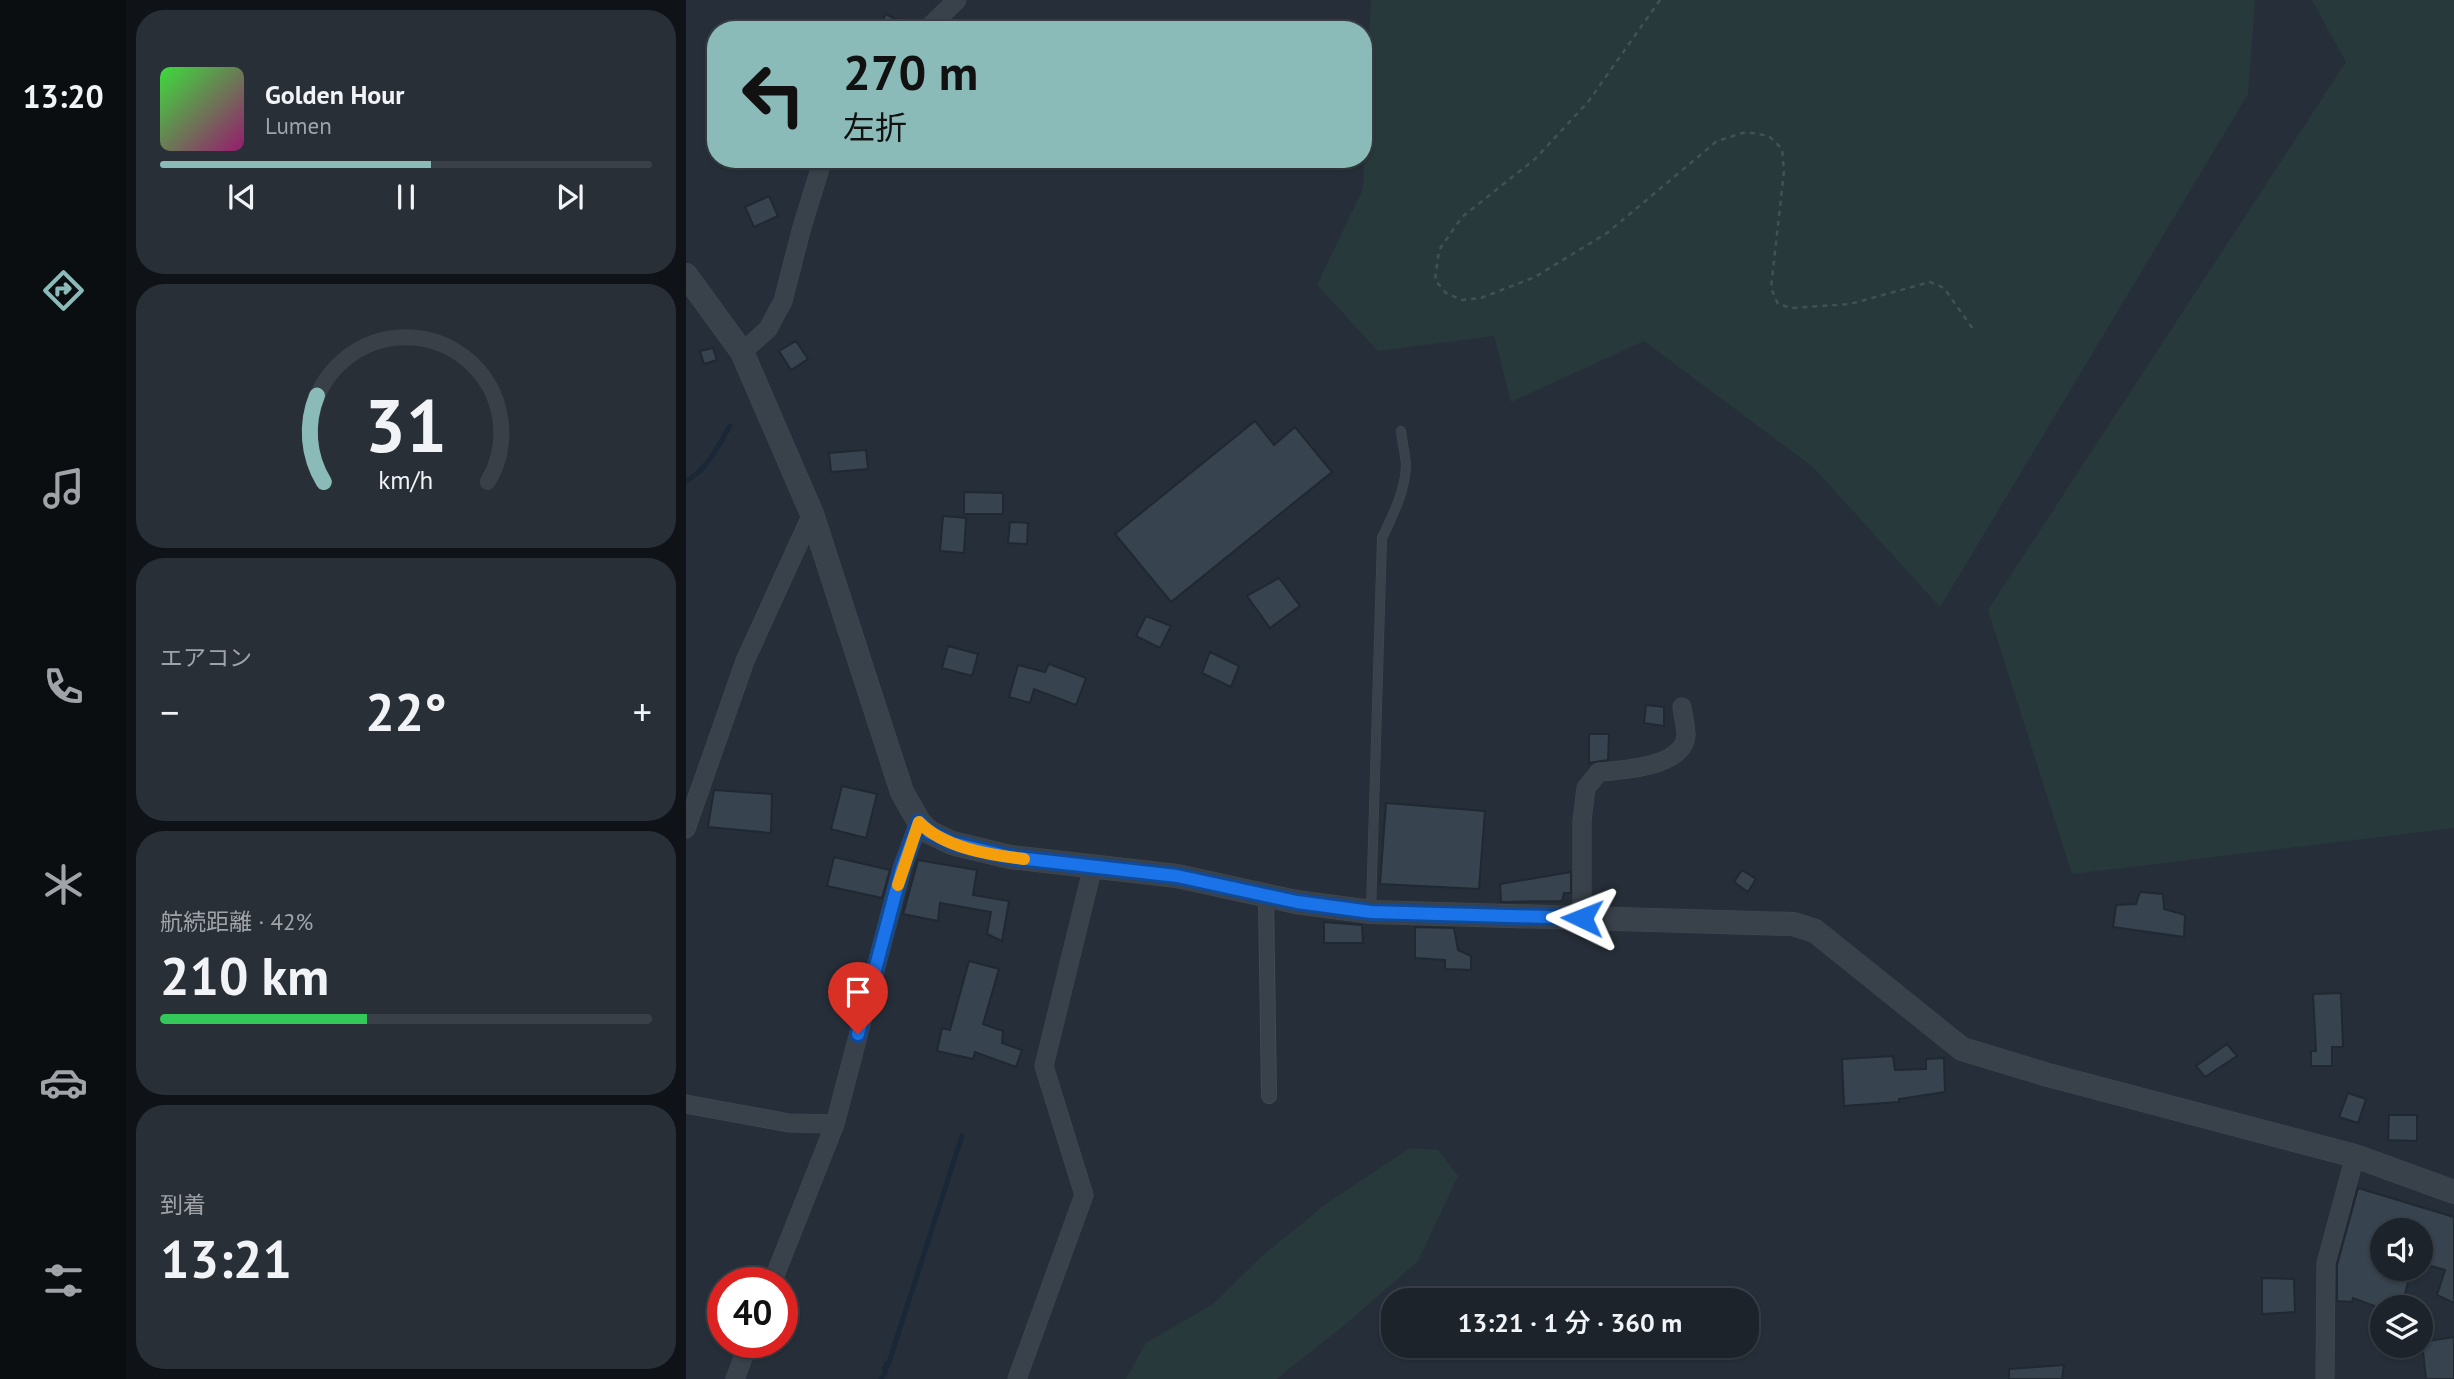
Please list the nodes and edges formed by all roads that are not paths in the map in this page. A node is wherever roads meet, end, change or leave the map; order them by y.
1 (957, 0) edge
2 (935, 21) edge
3 (820, 168) edge
4 (686, 275) edge
5 (743, 352) junction
6 (1401, 430) dead end
7 (812, 514) junction
8 (1682, 707) dead end
9 (919, 822) junction
10 (686, 829) edge
11 (1093, 866) junction
12 (1266, 896) junction
13 (1371, 912) junction
14 (1582, 918) junction
15 (1269, 1096) dead end
16 (686, 1104) edge
17 (835, 1124) junction
18 (2355, 1156) junction
19 (2454, 1192) edge
20 (778, 1267) edge
21 (743, 1358) edge
22 (735, 1379) edge
23 (1017, 1379) edge
24 (2325, 1379) edge

1 - 2 street
3 - 5 street
4 - 5 street
5 - 7 street
6 - 13 lane
7 - 9 street
7 - 10 street
8 - 14 street
9 - 11 street
9 - 17 street
11 - 12 street
11 - 23 street
12 - 13 street
12 - 15 street
13 - 14 street
14 - 18 street
16 - 17 street
17 - 20 street
18 - 19 street
18 - 24 street
21 - 22 street

